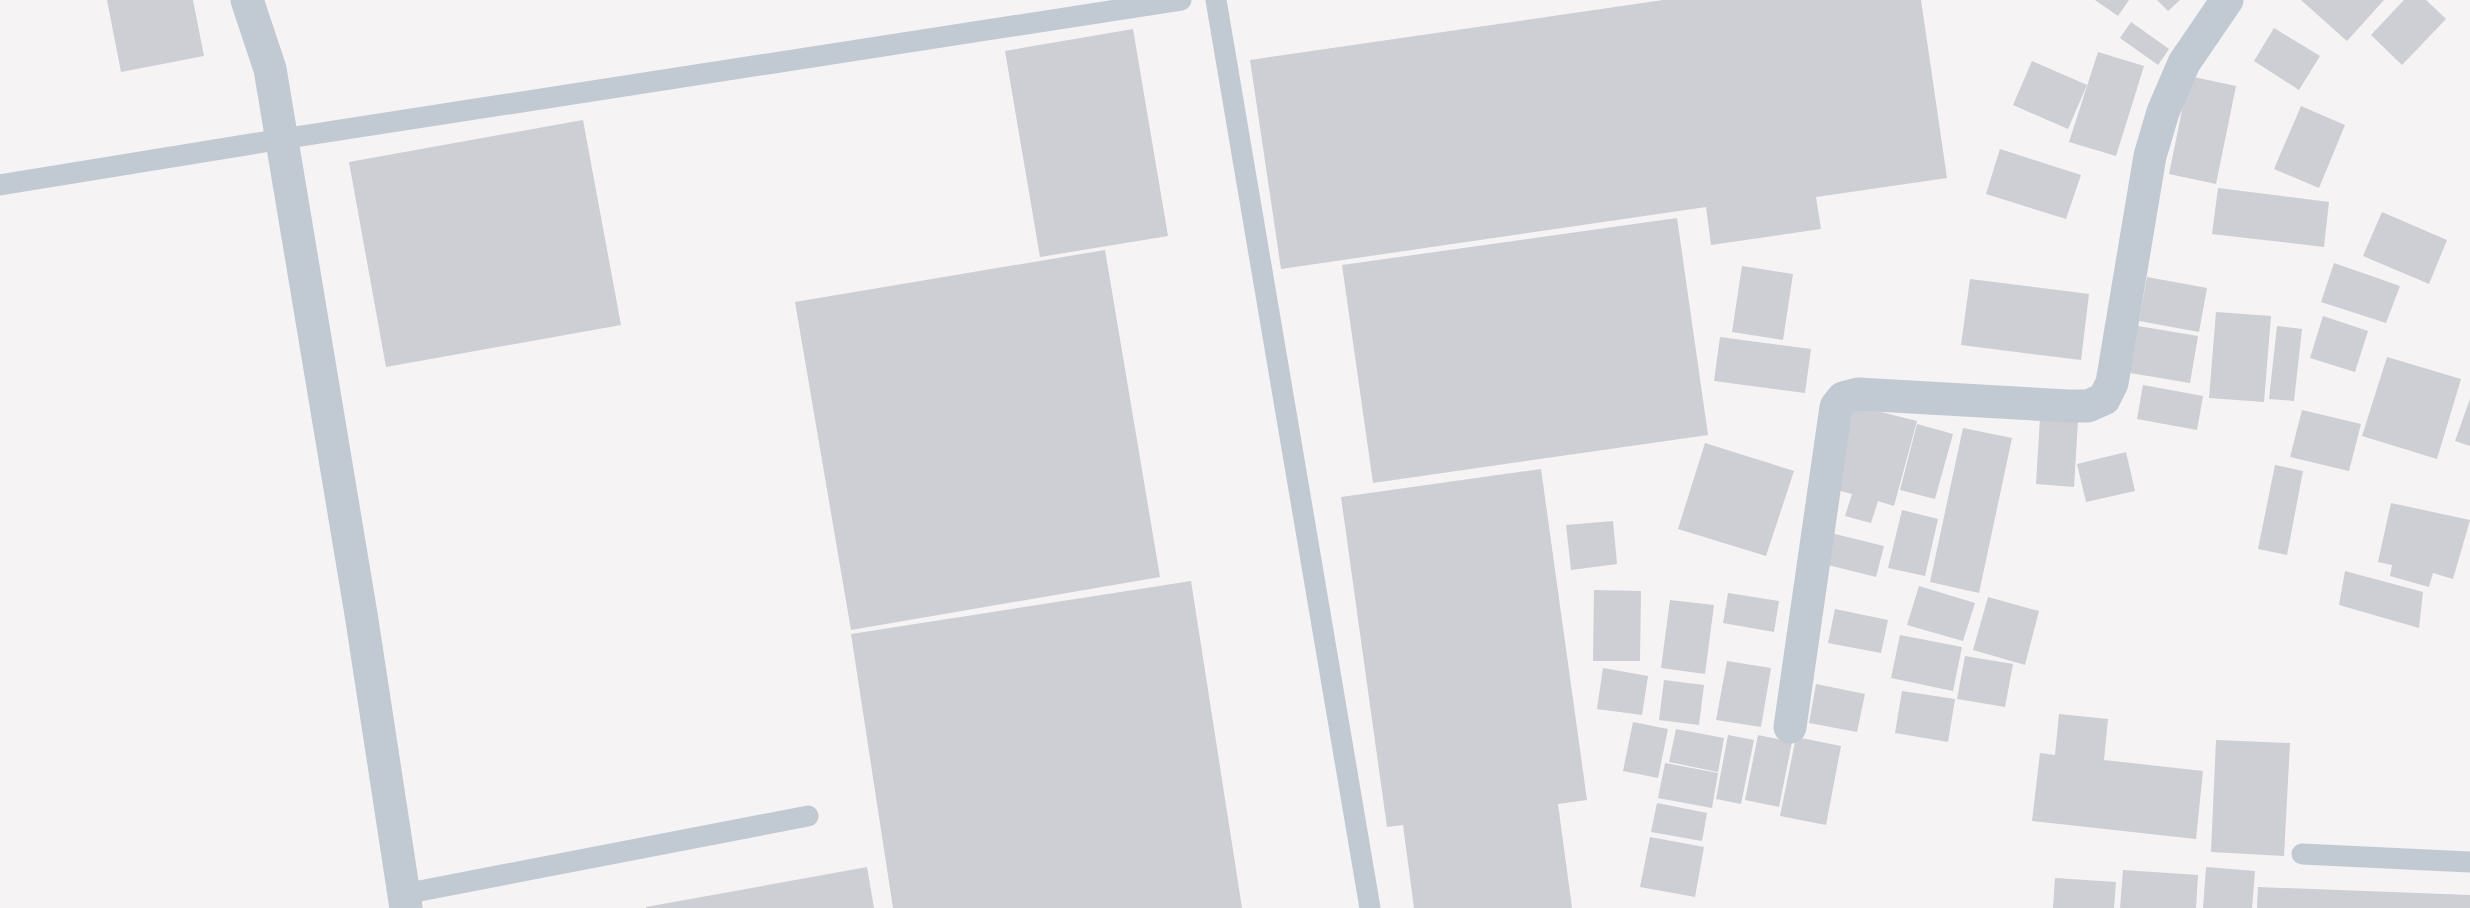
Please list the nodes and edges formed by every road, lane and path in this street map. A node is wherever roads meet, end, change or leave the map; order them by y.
1 (247, 0) edge
2 (1181, 0) edge
3 (1216, 0) edge
4 (2228, 0) edge
5 (282, 139) junction
6 (0, 185) edge
7 (1790, 727) dead end
8 (808, 816) dead end
9 (2302, 854) dead end
10 (2470, 862) edge
11 (405, 901) edge
12 (1370, 908) edge

1 - 5 street
2 - 5 lane
3 - 12 lane
4 - 7 street
5 - 6 lane
5 - 11 street
8 - 11 lane
9 - 10 lane

